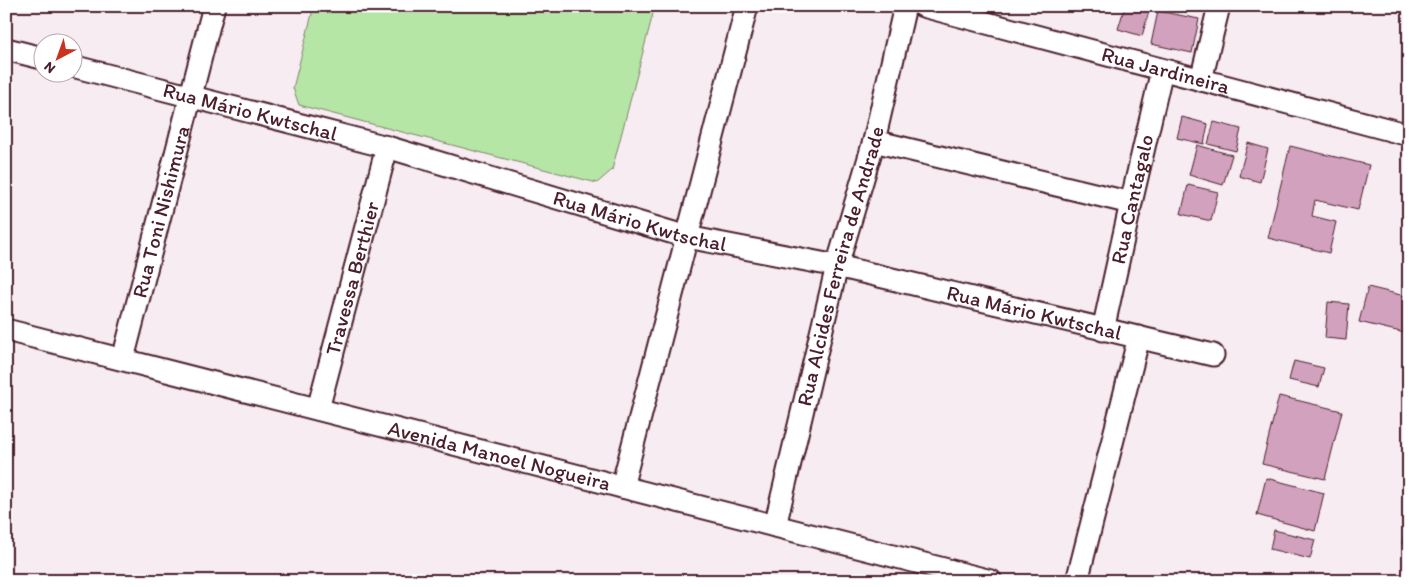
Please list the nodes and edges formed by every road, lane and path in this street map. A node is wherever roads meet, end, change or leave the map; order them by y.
1 (214, 6) edge
2 (747, 6) edge
3 (905, 6) edge
4 (923, 6) edge
5 (1219, 6) edge
6 (6, 49) edge
7 (32, 56) edge
8 (82, 69) edge
9 (1162, 70) junction
10 (1201, 80) junction
11 (191, 96) junction
12 (1409, 135) edge
13 (874, 141) junction
14 (387, 147) junction
15 (1131, 203) junction
16 (687, 237) junction
17 (837, 266) junction
18 (6, 330) edge
19 (1103, 330) junction
20 (1140, 337) junction
21 (1213, 355) dead end
22 (122, 359) junction
23 (318, 409) junction
24 (622, 487) junction
25 (775, 526) junction
26 (991, 581) edge
27 (1077, 581) edge

1 - 11 street, Rua Toni Nishimura
2 - 16 street
3 - 13 street, Rua Alcides Ferreira de Andrade
4 - 9 street, Rua Jardineira
5 - 10 street
6 - 7 street
8 - 11 street, Rua Mário Kwtschal
9 - 10 street, Rua Jardineira
9 - 15 street, Rua Cantagalo
10 - 12 street, Rua Jardineira
11 - 14 street, Rua Mário Kwtschal
11 - 22 street, Rua Toni Nishimura
13 - 15 street
13 - 17 street, Rua Alcides Ferreira de Andrade
14 - 16 street, Rua Mário Kwtschal
14 - 23 street, Travessa Berthier
15 - 19 street, Rua Cantagalo
16 - 17 street, Rua Mário Kwtschal
16 - 24 street
17 - 19 street, Rua Mário Kwtschal
17 - 25 street, Rua Alcides Ferreira de Andrade
18 - 22 street, Avenida Manoel Nogueira
19 - 20 street, Rua Mário Kwtschal
20 - 21 street, Rua Mário Kwtschal
20 - 27 street
22 - 23 street, Avenida Manoel Nogueira
23 - 24 street, Avenida Manoel Nogueira
24 - 25 street, Avenida Manoel Nogueira
25 - 26 street, Avenida Manoel Nogueira

